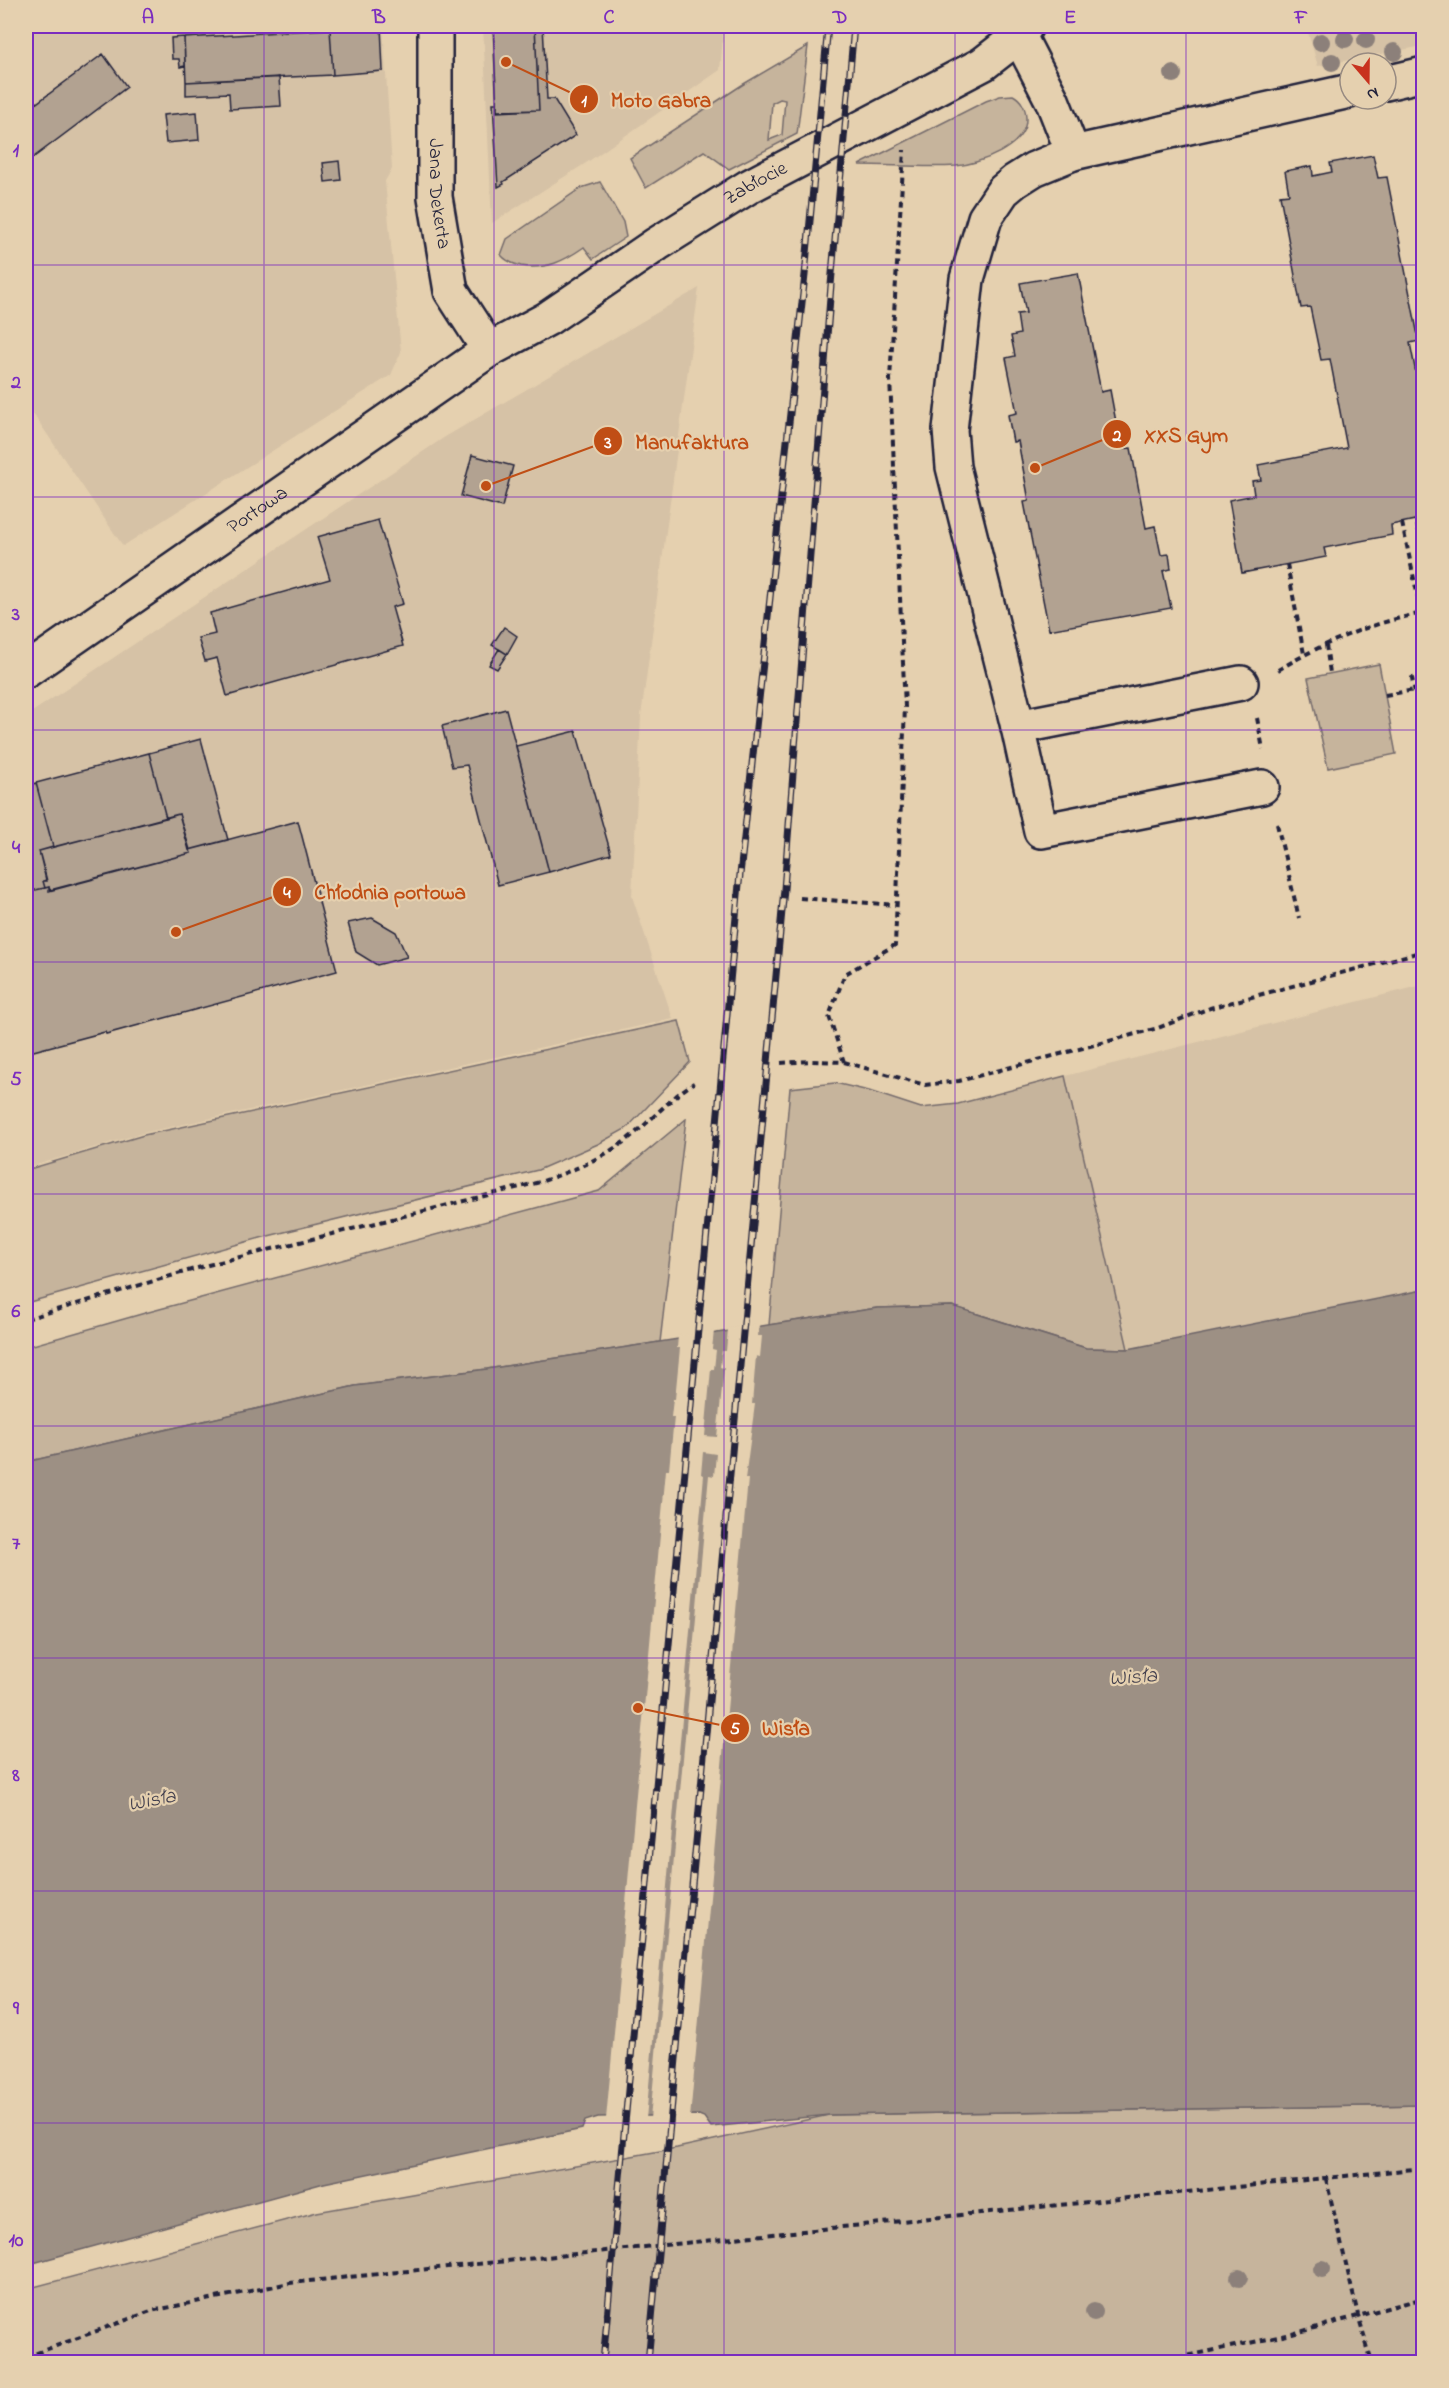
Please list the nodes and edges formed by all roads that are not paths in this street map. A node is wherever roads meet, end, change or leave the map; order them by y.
1 (435, 26) edge
2 (1022, 31) edge
3 (1424, 74) edge
4 (1398, 79) edge
5 (1338, 94) edge
6 (1073, 153) junction
7 (489, 350) junction
8 (26, 671) edge
9 (1241, 683) road end
10 (1018, 727) junction
11 (1262, 787) dead end

1 - 7 street, Jana Dekerta
2 - 6 street
2 - 7 street, Zabłocie
3 - 4 street
5 - 6 street
6 - 10 street
7 - 8 street, Portowa
9 - 10 street
10 - 11 street

